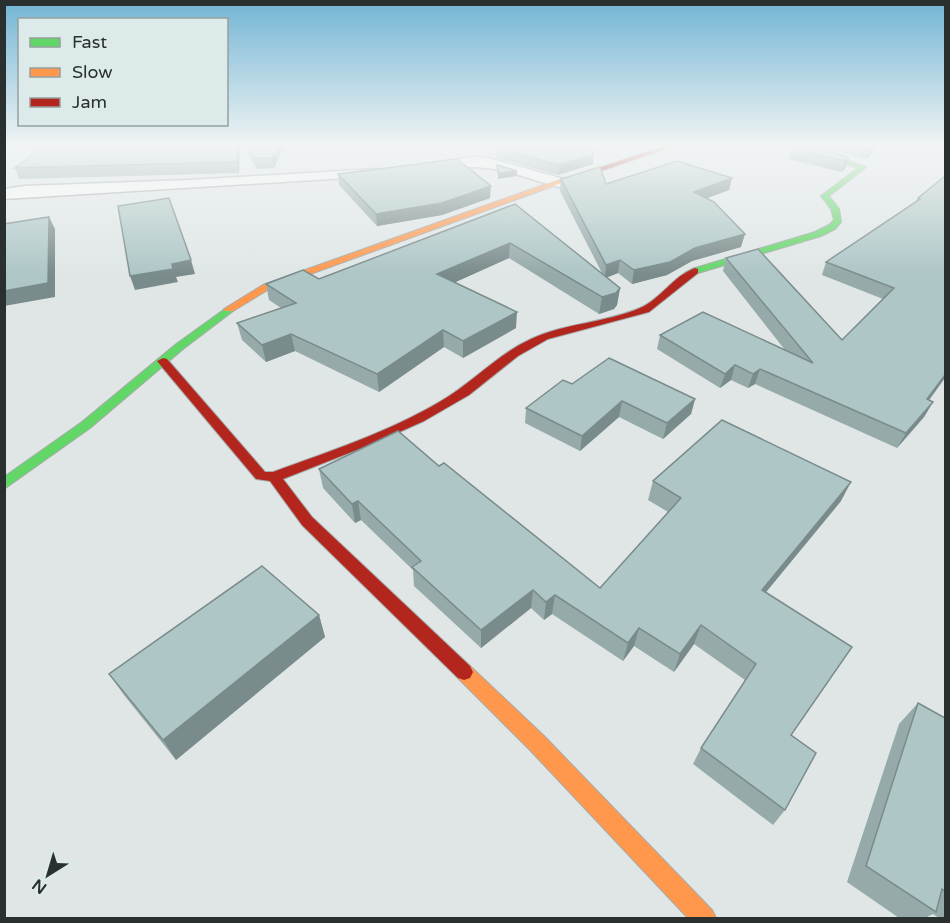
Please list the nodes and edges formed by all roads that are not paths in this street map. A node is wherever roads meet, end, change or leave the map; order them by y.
1 (78, 189) edge
2 (539, 189) edge
3 (834, 189) edge
4 (4, 195) edge
5 (163, 361) junction
6 (274, 477) junction
7 (4, 484) edge
8 (704, 918) edge

1 - 4 street
2 - 5 street
3 - 6 street
5 - 6 street
5 - 7 street
6 - 8 street

